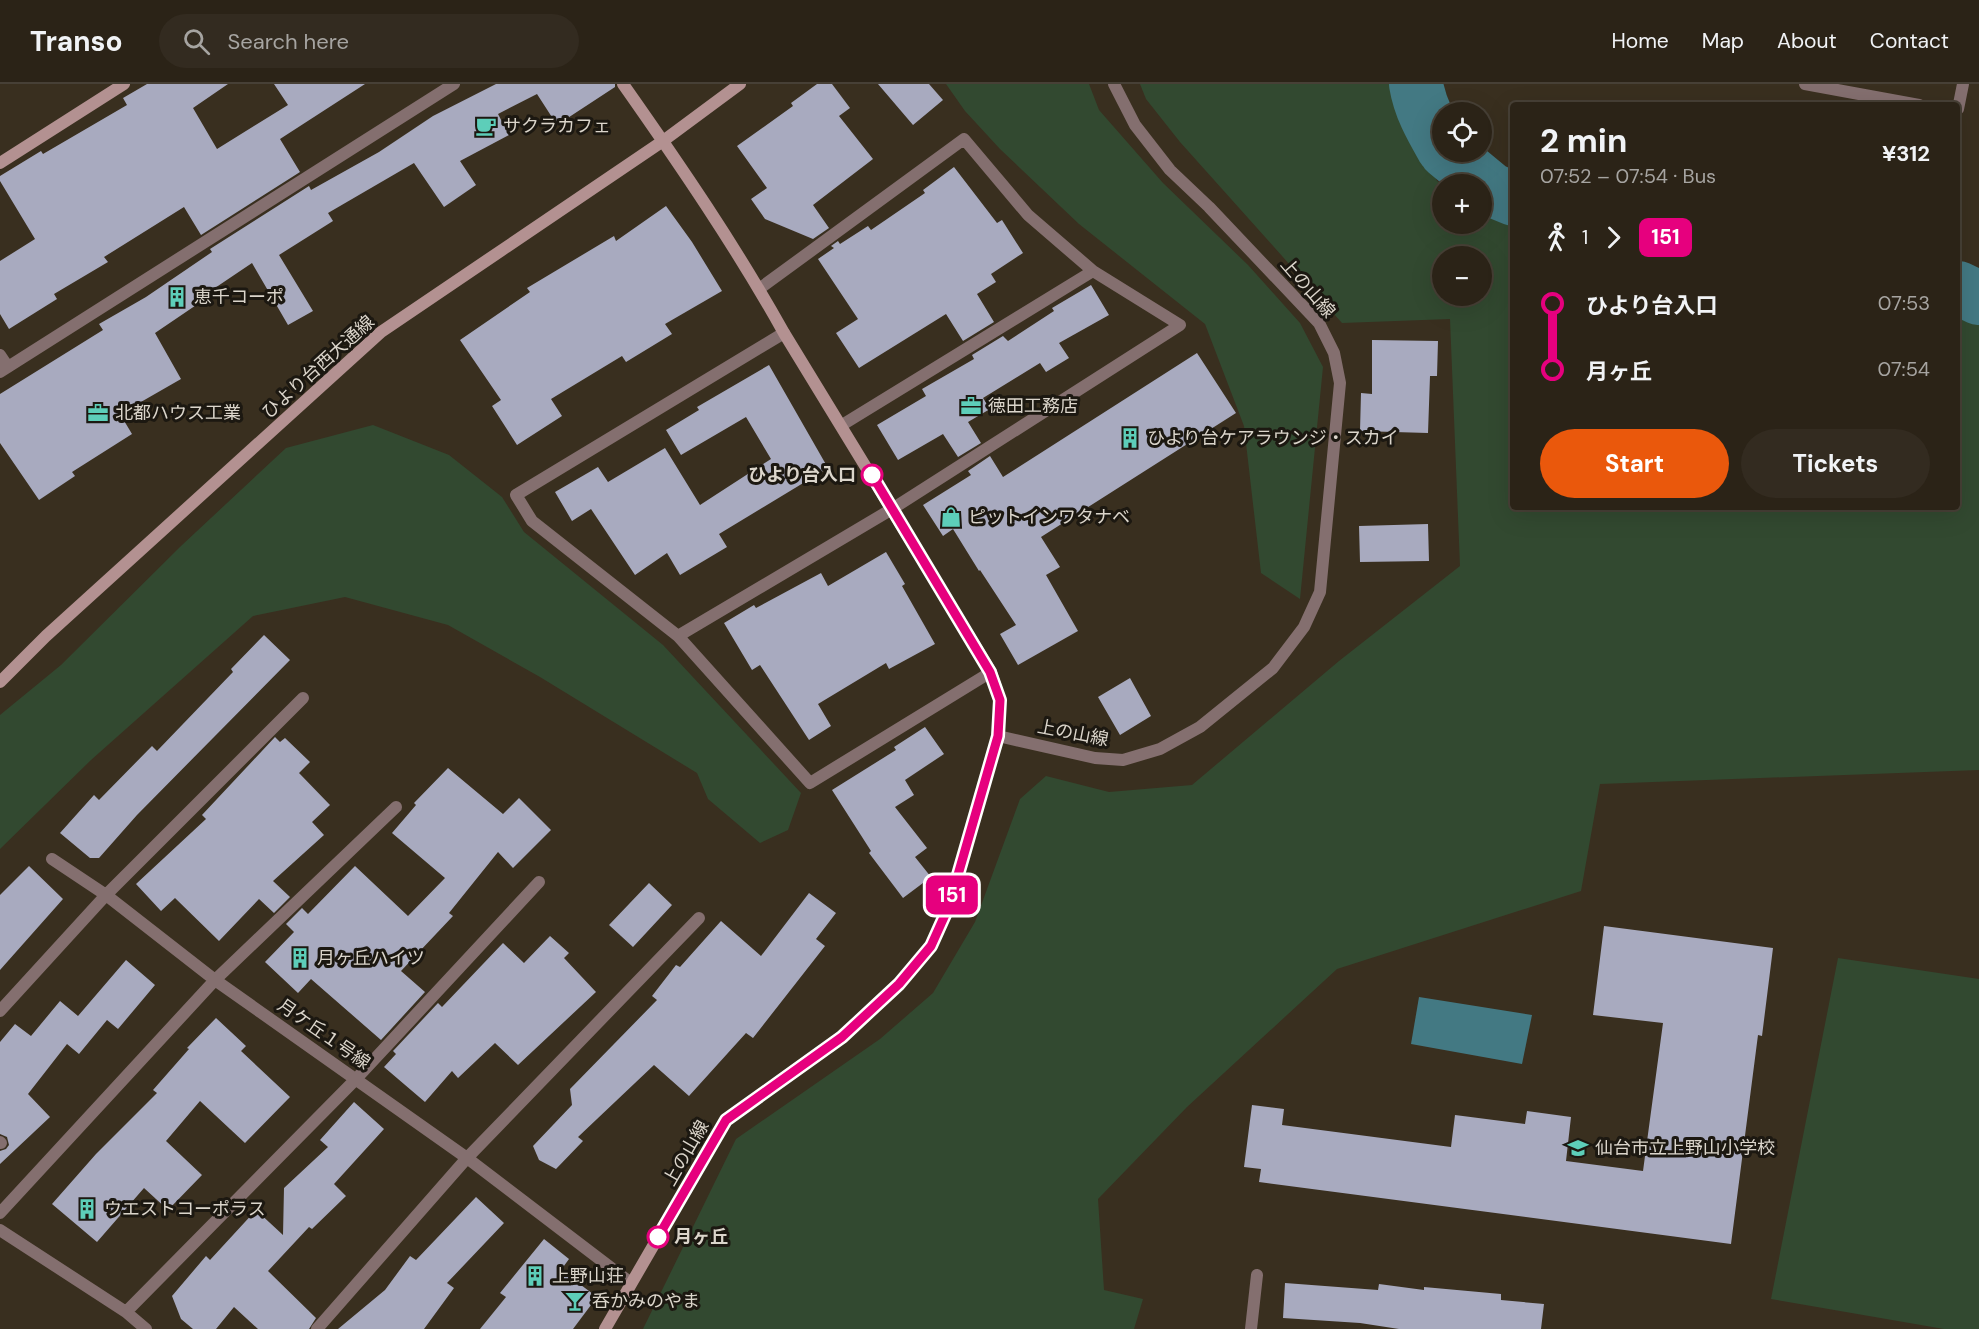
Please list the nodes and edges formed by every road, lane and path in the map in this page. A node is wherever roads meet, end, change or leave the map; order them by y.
1 (124, 84) edge
2 (453, 84) edge
3 (623, 84) edge
4 (740, 84) edge
5 (1114, 84) edge
6 (1805, 84) edge
7 (1963, 84) edge
8 (1903, 102) edge
9 (1959, 102) edge
10 (663, 141) junction
11 (0, 164) edge
12 (1093, 271) junction
13 (759, 289) junction
14 (784, 333) junction
15 (0, 355) edge
16 (4, 369) edge
17 (842, 425) junction
18 (892, 509) junction
19 (678, 636) junction
20 (990, 672) junction
21 (0, 682) edge
22 (303, 698) dead end
23 (998, 736) junction
24 (396, 807) dead end
25 (52, 859) dead end
26 (539, 882) dead end
27 (106, 895) junction
28 (699, 918) dead end
29 (214, 980) junction
30 (0, 1011) edge
31 (356, 1079) junction
32 (467, 1158) junction
33 (0, 1213) edge
34 (0, 1230) edge
35 (1257, 1275) dead end
36 (631, 1283) junction
37 (126, 1312) junction
38 (146, 1329) edge
39 (317, 1329) edge
40 (606, 1329) edge
41 (1251, 1329) edge

1 - 11 street
2 - 16 street
3 - 10 street
4 - 10 street, ひより台西大通線
5 - 23 street, 上の山線
6 - 8 street
7 - 9 street
10 - 13 street
10 - 21 street, ひより台西大通線
12 - 13 street
12 - 17 street
12 - 18 street
13 - 14 street
14 - 17 street
14 - 19 street
15 - 16 street
17 - 18 street
18 - 19 street
18 - 20 street
19 - 20 street
20 - 23 street
22 - 27 street
23 - 36 street, 上の山線
24 - 29 street
25 - 27 street, 月ケ丘１号線
26 - 31 street
27 - 29 street, 月ケ丘１号線
27 - 30 street
28 - 32 street
29 - 31 street, 月ケ丘１号線
29 - 33 street
31 - 32 street, 月ケ丘１号線
31 - 37 street
32 - 36 street, 月ケ丘１号線
32 - 39 street
34 - 37 street
35 - 41 street
36 - 40 street, 上の山線
37 - 38 street

